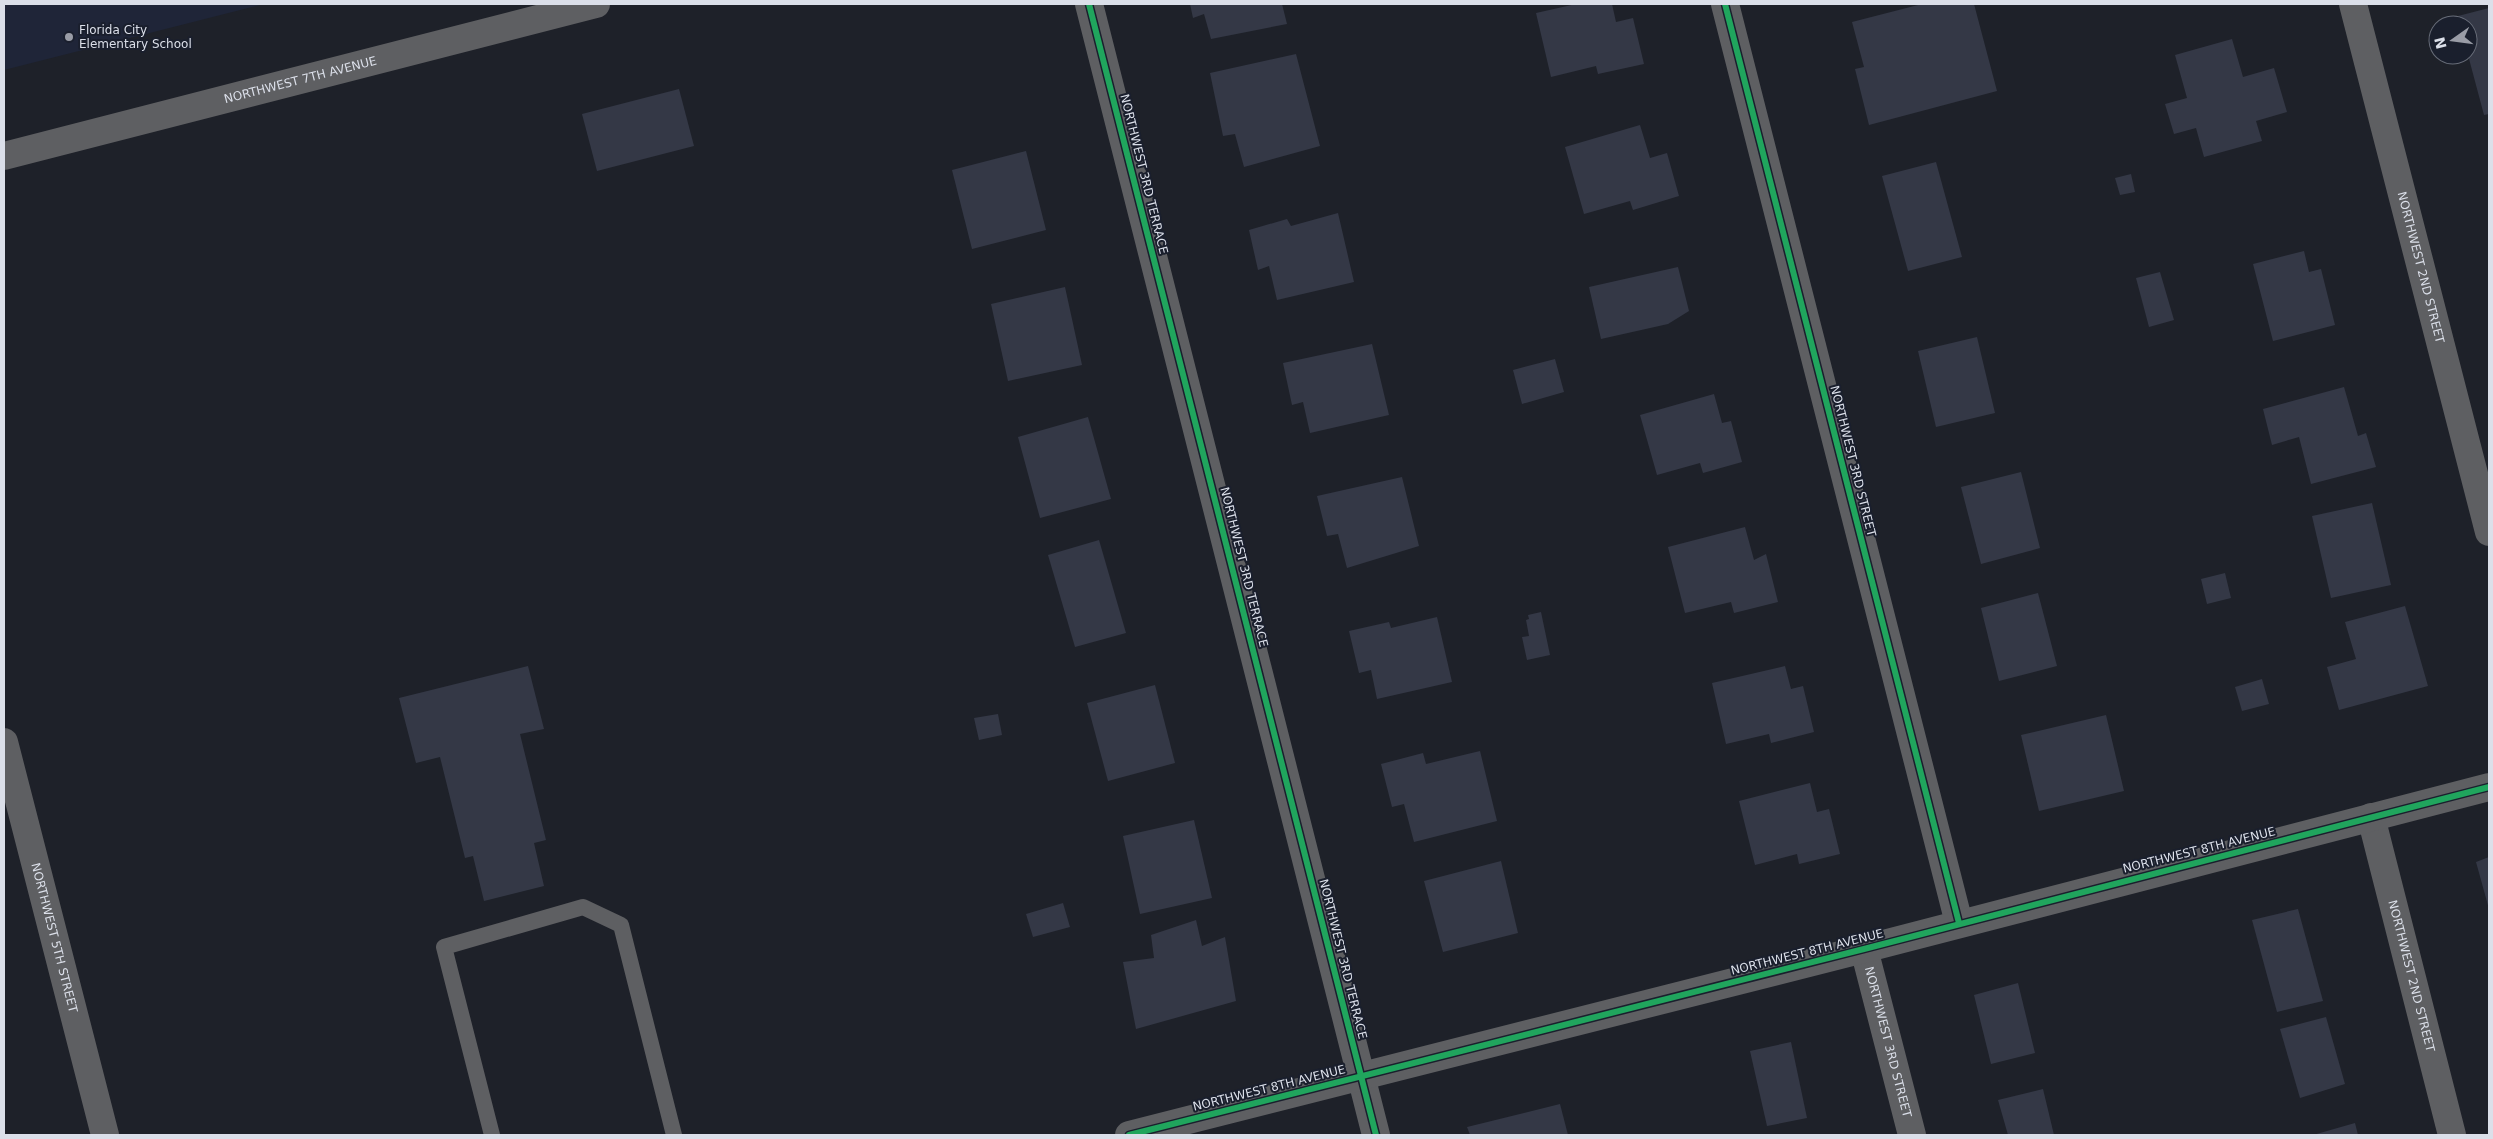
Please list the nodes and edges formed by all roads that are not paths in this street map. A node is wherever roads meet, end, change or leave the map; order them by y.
1 (596, 4) edge
2 (1089, 4) edge
3 (1725, 4) edge
4 (2353, 4) edge
5 (4, 156) edge
6 (2489, 532) edge
7 (4, 742) edge
8 (2489, 787) edge
9 (2371, 817) junction
10 (1959, 923) junction
11 (1864, 949) junction
12 (1361, 1076) junction
13 (105, 1135) edge
14 (492, 1135) edge
15 (674, 1135) edge
16 (1129, 1135) edge
17 (1376, 1135) edge
18 (1912, 1135) edge
19 (2452, 1135) edge

1 - 5 street, NORTHWEST 7TH AVENUE
2 - 12 street, NORTHWEST 3RD TERRACE
3 - 10 street, NORTHWEST 3RD STREET
4 - 6 street, NORTHWEST 2ND STREET
7 - 13 street, NORTHWEST 5TH STREET
8 - 9 street, NORTHWEST 8TH AVENUE
9 - 10 street, NORTHWEST 8TH AVENUE
9 - 19 street, NORTHWEST 2ND STREET
10 - 11 street, NORTHWEST 8TH AVENUE
11 - 12 street, NORTHWEST 8TH AVENUE
11 - 18 street, NORTHWEST 3RD STREET
12 - 16 street, NORTHWEST 8TH AVENUE
12 - 17 street, NORTHWEST 3RD TERRACE
14 - 15 lane

